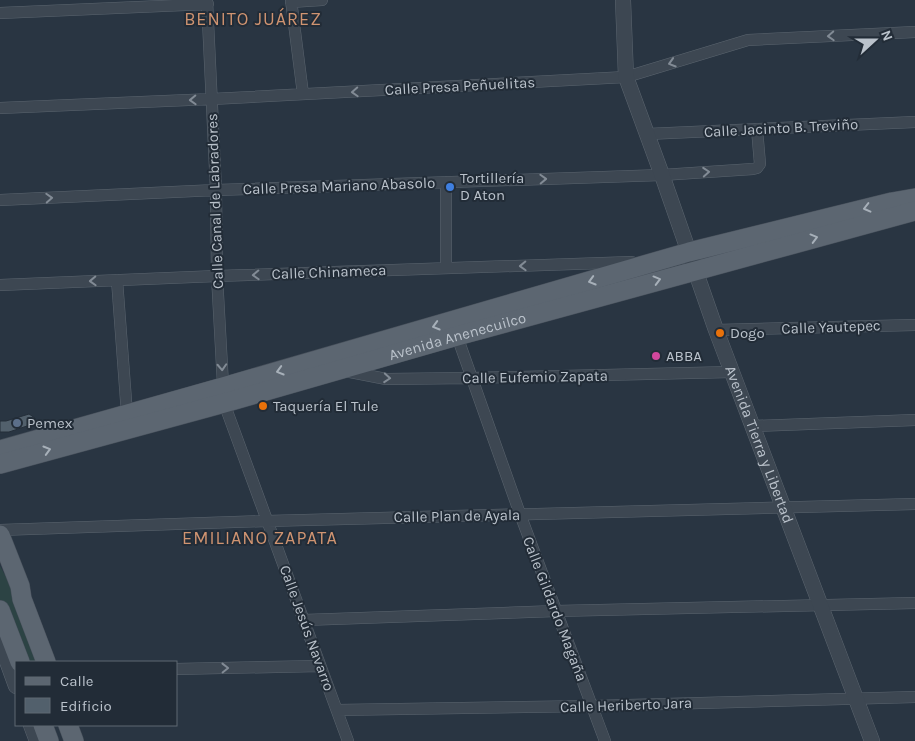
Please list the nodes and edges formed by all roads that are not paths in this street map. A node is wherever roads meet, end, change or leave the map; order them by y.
1 (322, 0) edge
2 (623, 0) edge
3 (291, 1) edge
4 (207, 2) edge
5 (0, 13) edge
6 (915, 32) edge
7 (626, 78) junction
8 (303, 94) junction
9 (212, 99) junction
10 (0, 108) edge
11 (915, 122) edge
12 (757, 129) junction
13 (647, 134) junction
14 (662, 175) junction
15 (446, 182) junction
16 (216, 190) junction
17 (915, 198) edge
18 (0, 200) edge
19 (915, 210) edge
20 (689, 252) junction
21 (659, 261) junction
22 (446, 268) junction
23 (695, 270) junction
24 (218, 276) junction
25 (117, 280) junction
26 (0, 285) edge
27 (915, 325) edge
28 (716, 330) junction
29 (456, 336) junction
30 (339, 370) junction
31 (732, 372) junction
32 (472, 378) junction
33 (223, 395) junction
34 (126, 414) junction
35 (915, 420) edge
36 (752, 426) junction
37 (4, 454) edge
38 (0, 478) edge
39 (915, 504) edge
40 (784, 508) junction
41 (520, 514) junction
42 (267, 520) junction
43 (0, 530) edge
44 (0, 535) edge
45 (20, 586) junction
46 (915, 603) edge
47 (821, 606) junction
48 (0, 610) edge
49 (556, 611) junction
50 (304, 620) junction
51 (0, 642) edge
52 (20, 661) edge
53 (46, 661) edge
54 (53, 661) edge
55 (320, 666) junction
56 (178, 669) edge
57 (15, 683) edge
58 (915, 697) edge
59 (856, 698) junction
60 (592, 706) junction
61 (337, 710) junction
62 (31, 726) edge
63 (43, 726) edge
64 (68, 726) edge
65 (76, 726) edge
66 (37, 741) edge
67 (49, 741) edge
68 (74, 741) edge
69 (82, 741) edge
70 (348, 741) edge
71 (605, 741) edge
72 (872, 741) edge

1 - 3 street
2 - 7 street, Avenida Tierra y Libertad
3 - 8 street
4 - 5 street
4 - 9 street, Calle Canal de Labradores
6 -> 7 street, Calle Presa Peñuelitas
7 -> 8 street, Calle Presa Peñuelitas
7 - 13 street, Avenida Tierra y Libertad
8 - 9 street, Calle Presa Peñuelitas
9 -> 10 street, Calle Presa Peñuelitas
9 - 16 street, Calle Canal de Labradores
11 - 12 street, Calle Jacinto B. Treviño
12 - 13 street, Calle Jacinto B. Treviño
14 -> 12 street, Calle Presa Mariano Abasolo
13 - 14 street, Avenida Tierra y Libertad
15 -> 14 street, Calle Presa Mariano Abasolo
14 - 20 street, Avenida Tierra y Libertad
15 - 16 street, Calle Presa Mariano Abasolo
15 - 22 street
18 -> 16 street, Calle Presa Mariano Abasolo
16 - 24 street, Calle Canal de Labradores
17 -> 20 main road, Avenida Anenecuilco
23 -> 19 main road, Avenida Anenecuilco
20 - 21 main road, Avenida Anenecuilco
20 - 23 street, Avenida Tierra y Libertad
21 -> 22 street, Calle Chinameca
21 -> 33 main road, Avenida Anenecuilco
22 -> 24 street, Calle Chinameca
23 - 28 street, Avenida Tierra y Libertad
29 -> 23 main road, Avenida Anenecuilco
24 - 25 street, Calle Chinameca
24 -> 33 street, Calle Canal de Labradores
25 -> 26 street, Calle Chinameca
25 - 34 street
27 - 28 street, Calle Yautepec
28 - 31 street, Avenida Tierra y Libertad
29 - 30 main road, Avenida Anenecuilco
29 - 32 street, Calle Gildardo Magaña
30 -> 32 street, Calle Eufemio Zapata
30 - 33 main road, Avenida Anenecuilco
31 - 32 street, Calle Eufemio Zapata
31 - 36 street, Avenida Tierra y Libertad
32 - 41 street, Calle Gildardo Magaña
33 - 34 main road, Avenida Anenecuilco
37 -> 33 main road, Avenida Anenecuilco
33 - 42 street, Calle Jesús Navarro
34 - 37 main road, Avenida Anenecuilco
35 - 36 street
36 - 40 street, Avenida Tierra y Libertad
37 - 38 main road
39 - 40 street, Calle Plan de Ayala
40 - 41 street, Calle Plan de Ayala
40 - 47 street, Avenida Tierra y Libertad
41 - 42 street, Calle Plan de Ayala
41 - 49 street, Calle Gildardo Magaña
42 - 43 street, Calle Plan de Ayala
42 - 50 street, Calle Jesús Navarro
44 - 45 main road
45 - 53 main road
45 - 54 street
46 - 47 street
47 - 49 street
47 - 59 street, Avenida Tierra y Libertad
48 - 52 main road
49 - 50 street
49 - 60 street, Calle Gildardo Magaña
50 - 55 street, Calle Jesús Navarro
51 - 57 street
56 -> 55 street
55 - 61 street, Calle Jesús Navarro
58 - 59 street, Calle Heriberto Jara
59 - 60 street, Calle Heriberto Jara
59 - 72 street, Avenida Tierra y Libertad
60 - 61 street, Calle Heriberto Jara
60 - 71 street, Calle Gildardo Magaña
61 - 70 street, Calle Jesús Navarro
62 - 66 street
63 - 67 main road
64 - 68 main road
65 - 69 street

